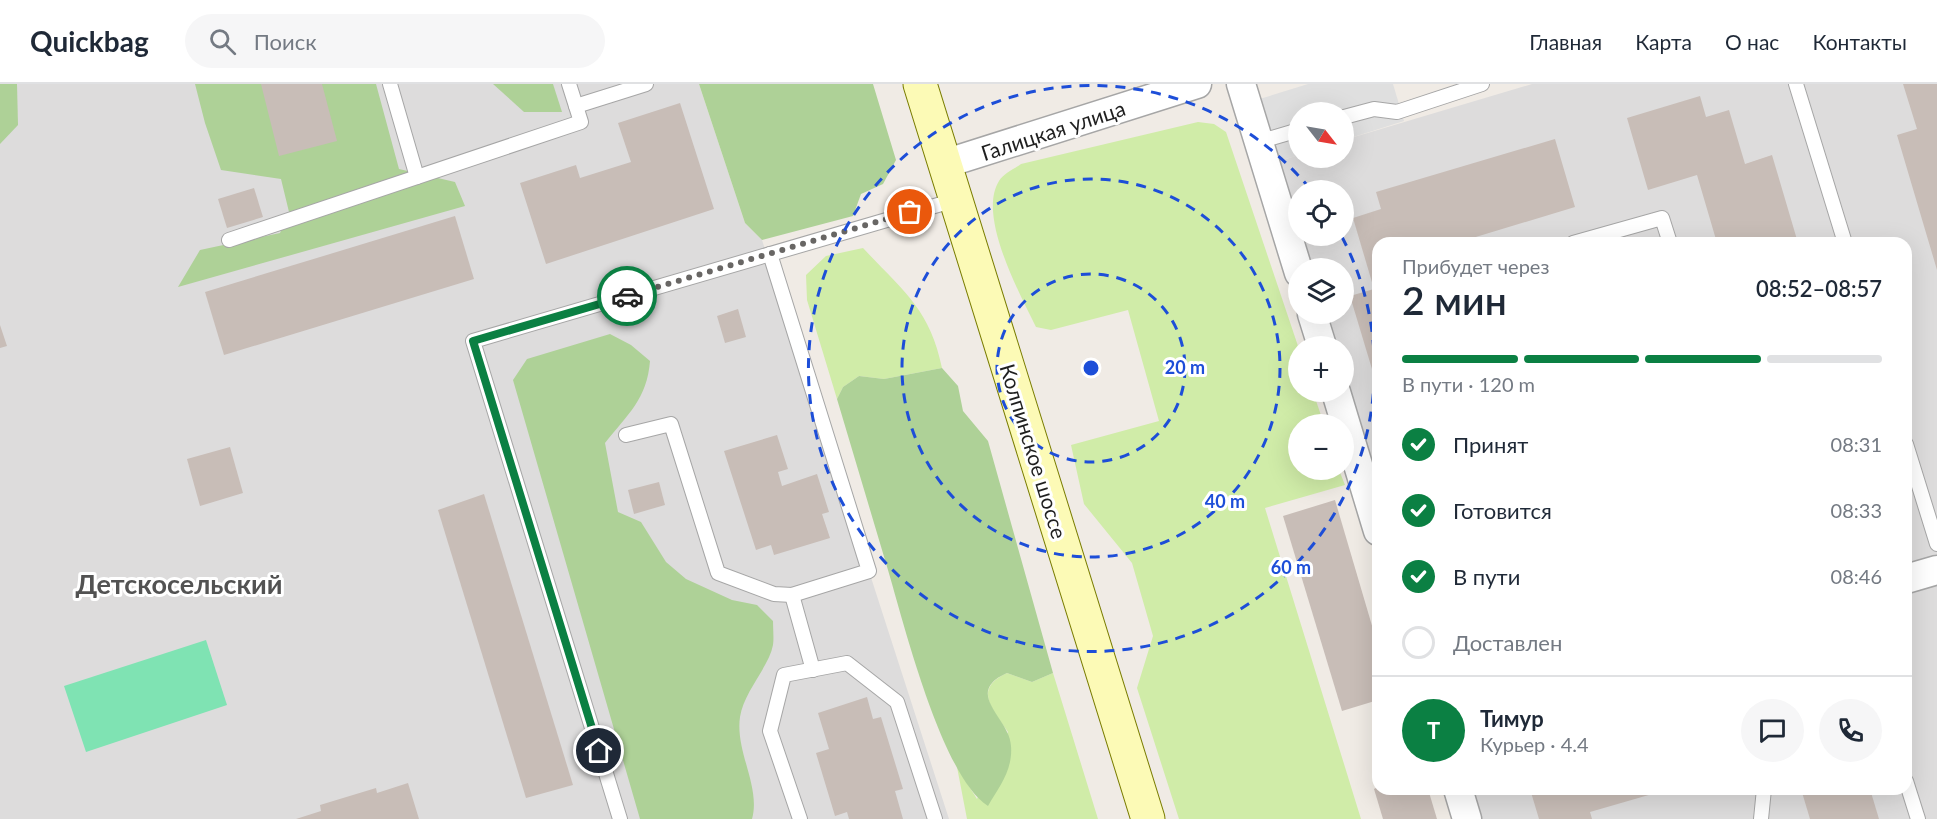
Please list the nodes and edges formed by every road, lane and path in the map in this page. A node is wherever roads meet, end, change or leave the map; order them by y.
1 (390, 84) edge
2 (569, 84) edge
3 (646, 84) edge
4 (920, 84) edge
5 (1197, 84) edge
6 (1241, 84) edge
7 (1482, 84) edge
8 (1796, 84) edge
9 (576, 106) junction
10 (1354, 114) edge
11 (1288, 133) edge
12 (1258, 142) junction
13 (944, 164) junction
14 (417, 177) junction
15 (956, 200) junction
16 (1594, 237) edge
17 (1668, 237) edge
18 (1843, 237) edge
19 (230, 240) dead end
20 (770, 254) junction
21 (1294, 258) edge
22 (1339, 402) edge
23 (626, 435) dead end
24 (1912, 463) edge
25 (1372, 511) edge
26 (1937, 544) edge
27 (1937, 570) edge
28 (1912, 577) edge
29 (792, 595) junction
30 (813, 670) junction
31 (1460, 795) edge
32 (1763, 795) edge
33 (1910, 795) edge
34 (1757, 818) edge
35 (620, 819) edge
36 (800, 819) edge
37 (935, 819) edge
38 (1148, 819) edge
39 (1467, 819) edge
40 (1918, 819) edge

1 - 14 lane
2 - 9 lane
3 - 9 lane
4 - 13 main road, Колпинское шоссе
5 - 13 street, Галицкая улица
6 - 12 street
7 - 10 lane
8 - 18 lane
9 - 14 lane
11 - 12 lane
12 - 21 street
13 - 15 main road, Колпинское шоссе
14 - 19 lane
15 - 20 lane
15 - 38 main road, Колпинское шоссе
16 - 17 lane
20 - 29 lane
20 - 35 lane
22 - 25 street
23 - 29 lane
24 - 26 lane
27 - 28 street
29 - 30 lane
30 - 36 lane
30 - 37 lane
31 - 39 street
32 - 34 lane
33 - 40 lane

